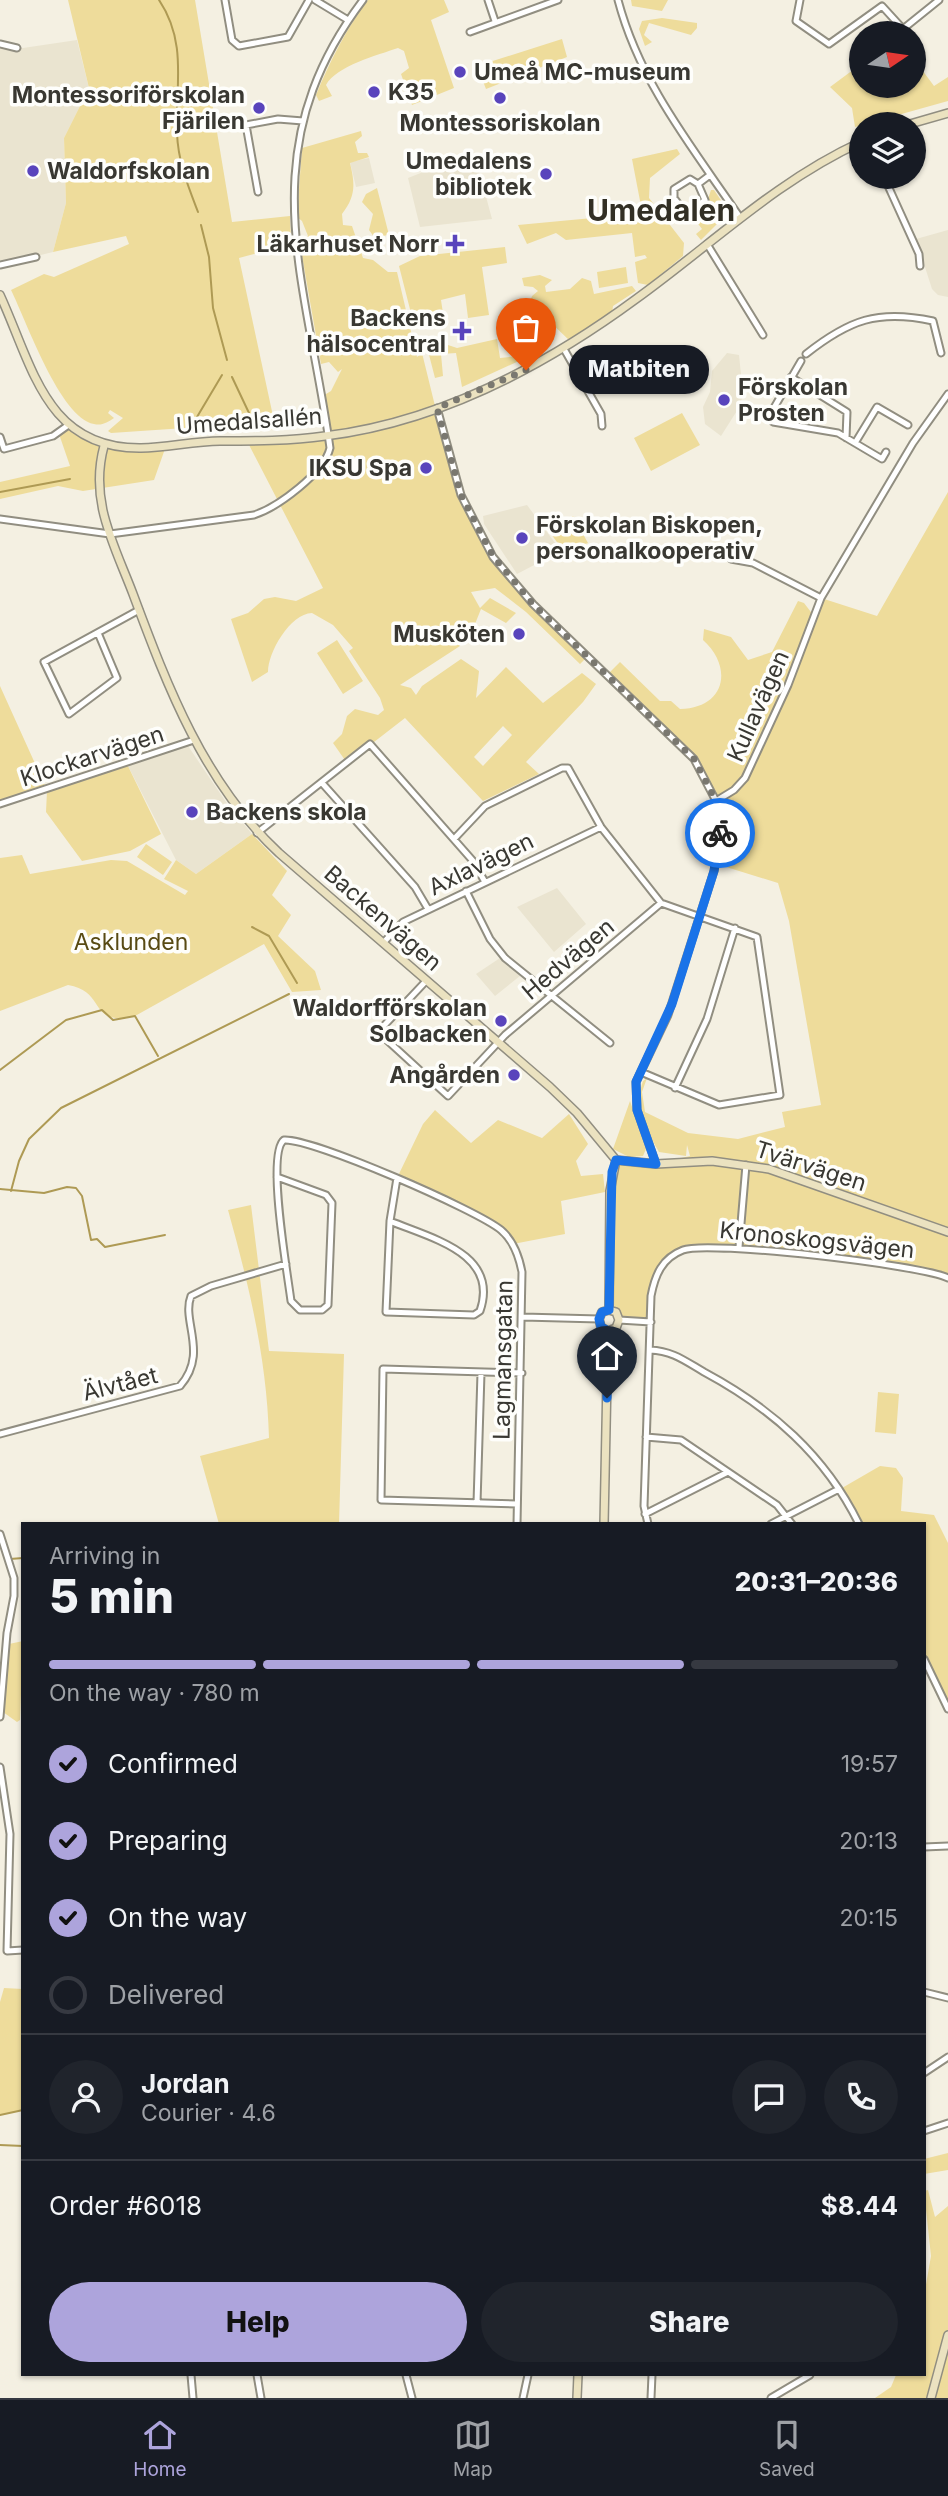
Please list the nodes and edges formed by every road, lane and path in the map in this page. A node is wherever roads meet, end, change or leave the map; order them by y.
1 (225, 0) edge
2 (309, 0) edge
3 (315, 0) edge
4 (363, 0) edge
5 (488, 0) edge
6 (525, 0) edge
7 (558, 0) edge
8 (618, 0) edge
9 (800, 0) edge
10 (888, 0) edge
11 (939, 0) edge
12 (323, 2) edge
13 (882, 6) junction
14 (527, 9) junction
15 (348, 20) junction
16 (495, 21) junction
17 (893, 21) edge
18 (913, 21) edge
19 (470, 32) dead end
20 (0, 44) edge
21 (17, 48) dead end
22 (948, 113) edge
23 (926, 119) edge
24 (303, 121) junction
25 (849, 149) edge
26 (710, 175) junction
27 (698, 184) junction
28 (889, 189) edge
29 (258, 192) dead end
30 (739, 216) junction
31 (707, 244) junction
32 (36, 257) dead end
33 (0, 265) edge
34 (920, 266) dead end
35 (0, 295) edge
36 (763, 335) dead end
37 (564, 349) junction
38 (942, 353) dead end
39 (806, 354) dead end
40 (801, 361) dead end
41 (791, 377) junction
42 (948, 394) edge
43 (437, 408) junction
44 (908, 425) dead end
45 (67, 426) junction
46 (602, 426) dead end
47 (328, 436) junction
48 (0, 437) edge
49 (846, 438) junction
50 (855, 443) junction
51 (104, 446) junction
52 (886, 452) dead end
53 (0, 519) edge
54 (110, 534) junction
55 (731, 559) dead end
56 (821, 598) junction
57 (139, 610) junction
58 (97, 633) junction
59 (194, 740) junction
60 (322, 783) junction
61 (716, 801) junction
62 (0, 804) edge
63 (601, 827) junction
64 (257, 833) junction
65 (454, 839) junction
66 (485, 882) junction
67 (466, 891) junction
68 (661, 903) junction
69 (428, 909) junction
70 (699, 916) junction
71 (735, 928) junction
72 (383, 943) junction
73 (426, 981) junction
74 (552, 996) junction
75 (497, 1042) junction
76 (610, 1043) dead end
77 (641, 1072) junction
78 (676, 1088) junction
79 (616, 1160) junction
80 (656, 1164) junction
81 (746, 1165) junction
82 (277, 1177) junction
83 (397, 1178) junction
84 (390, 1221) junction
85 (948, 1233) edge
86 (739, 1247) junction
87 (286, 1264) junction
88 (948, 1278) edge
89 (609, 1310) junction
90 (523, 1317) junction
91 (599, 1319) junction
92 (620, 1320) junction
93 (651, 1322) junction
94 (608, 1331) junction
95 (650, 1350) junction
96 (481, 1373) junction
97 (522, 1373) junction
98 (0, 1434) edge
99 (646, 1437) junction
100 (728, 1472) junction
101 (839, 1489) junction
102 (477, 1503) junction
103 (517, 1504) junction
104 (645, 1514) junction
105 (788, 1516) junction
106 (517, 1522) edge
107 (604, 1522) edge
108 (647, 1522) edge
109 (775, 1522) edge
110 (791, 1522) edge
111 (858, 1522) edge
112 (0, 1534) edge
113 (926, 1663) edge
114 (948, 1709) edge
115 (0, 1717) edge
116 (0, 1768) edge
117 (948, 1846) edge
118 (926, 1847) edge
119 (21, 1950) edge
120 (926, 1992) edge
121 (948, 1998) edge
122 (948, 2057) edge
123 (926, 2072) edge
124 (948, 2123) edge
125 (926, 2129) edge
126 (948, 2335) edge
127 (191, 2376) edge
128 (257, 2376) edge
129 (406, 2376) edge
130 (528, 2376) edge
131 (578, 2376) edge
132 (652, 2376) edge
133 (807, 2376) edge
134 (783, 2395) edge
135 (193, 2398) edge
136 (261, 2398) edge
137 (412, 2398) edge
138 (523, 2398) edge
139 (577, 2398) edge
140 (651, 2398) edge
141 (771, 2398) edge
142 (931, 2398) edge

1 - 2 street
3 - 12 street
4 - 15 street
5 - 16 street
6 - 14 street
7 - 14 street
8 - 26 street
9 - 13 street
10 - 13 street
11 - 18 street
12 - 15 street
13 - 17 street
14 - 16 street
15 - 24 street
16 - 19 street
20 - 21 street
22 - 23 street
24 - 29 street
24 - 47 street
25 - 30 street, Umedalsallén
26 - 27 street
26 - 30 street
27 - 27 street
28 - 34 street
30 - 31 street, Umedalsallén
31 - 36 street
31 - 37 street, Umedalsallén
32 - 33 street
35 - 45 street
37 - 43 street, Umedalsallén
37 - 46 street
38 - 39 street
40 - 41 street
41 - 49 street
41 - 49 street
42 - 56 street, Kullavägen
43 - 47 street, Umedalsallén
43 - 61 street
44 - 50 street
45 - 48 street
45 - 51 street
47 - 51 street, Umedalsallén
47 - 54 street
49 - 50 street
50 - 52 street
51 - 54 street, Backenvägen
53 - 54 street
54 - 57 street, Backenvägen
55 - 56 street
56 - 61 street, Kullavägen
57 - 58 street
57 - 59 street, Backenvägen
58 - 58 street
59 - 62 street, Klockarvägen
59 - 64 street, Backenvägen
60 - 64 street
60 - 65 street
60 - 69 street
61 - 70 street
63 - 65 street
63 - 66 street, Axlavägen
63 - 68 street
64 - 72 street, Backenvägen
65 - 66 street
66 - 67 street, Axlavägen
67 - 69 street, Axlavägen
67 - 74 street
68 - 70 street
68 - 74 street, Hedvägen
69 - 72 street, Axlavägen
70 - 71 street
70 - 77 street
71 - 78 street
71 - 78 street
72 - 73 street, Backenvägen
73 - 75 street, Backenvägen
73 - 75 street, Hedvägen
74 - 75 street, Hedvägen
74 - 76 street
75 - 79 street, Backenvägen
77 - 78 street
77 - 80 street
79 - 80 street, Tvärvägen
79 - 89 street
80 - 81 street, Tvärvägen
81 - 85 street, Tvärvägen
81 - 86 street
82 - 83 street, Lagmansgatan
82 - 87 street
82 - 87 street
83 - 84 street
83 - 90 street, Lagmansgatan
84 - 84 street
86 - 88 street, Kronoskogsvägen
86 - 93 street, Kronoskogsvägen
87 - 98 street, Älvtået
89 - 91 street
89 - 92 street
90 - 91 street
90 - 97 street, Lagmansgatan
91 - 94 street
92 - 93 street
92 - 94 street
93 - 95 street, Kronoskogsvägen
94 - 107 street
95 - 99 street, Kronoskogsvägen
95 - 101 street
96 - 97 street
96 - 102 street
96 - 102 street
97 - 103 street, Lagmansgatan
99 - 100 street
99 - 104 street, Kronoskogsvägen
100 - 104 street
100 - 105 street
101 - 105 street
101 - 111 street
102 - 103 street
103 - 106 street, Lagmansgatan
104 - 108 street, Kronoskogsvägen
105 - 109 street
105 - 110 street
112 - 115 street
113 - 114 street
116 - 119 street
117 - 118 street
120 - 121 street
122 - 123 street
124 - 125 street
126 - 142 street
127 - 135 street
128 - 136 street
129 - 137 street
130 - 138 street
131 - 139 street
132 - 140 street
133 - 134 street
134 - 141 street

